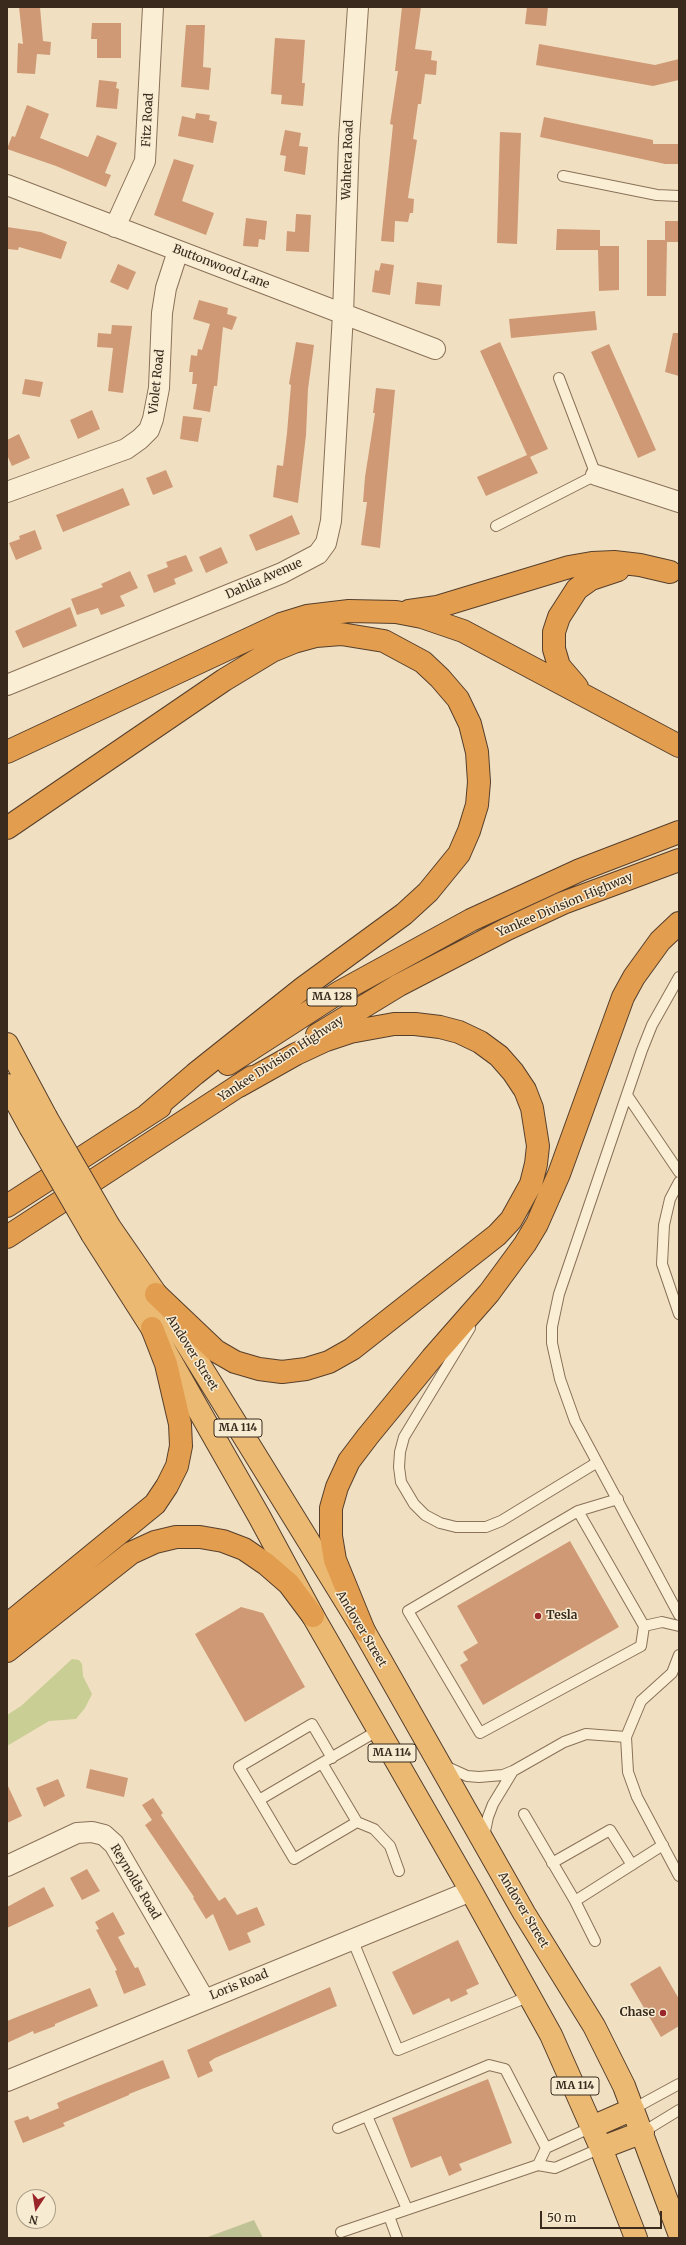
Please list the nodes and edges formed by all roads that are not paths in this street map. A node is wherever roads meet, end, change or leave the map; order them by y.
1 (153, 7) edge
2 (358, 7) edge
3 (564, 176) dead end
4 (7, 185) edge
5 (679, 196) edge
6 (115, 227) junction
7 (178, 251) junction
8 (343, 314) junction
9 (435, 349) dead end
10 (559, 378) dead end
11 (596, 475) junction
12 (7, 492) edge
13 (679, 502) edge
14 (496, 526) dead end
15 (396, 612) junction
16 (7, 685) edge
17 (592, 702) junction
18 (679, 746) edge
19 (7, 752) edge
20 (7, 828) edge
21 (679, 832) edge
22 (679, 860) edge
23 (679, 923) edge
24 (679, 978) edge
25 (7, 1044) edge
26 (7, 1085) edge
27 (239, 1086) junction
28 (627, 1095) junction
29 (147, 1115) junction
30 (38, 1122) junction
31 (679, 1172) edge
32 (679, 1182) edge
33 (7, 1206) edge
34 (100, 1230) junction
35 (7, 1236) edge
36 (489, 1293) junction
37 (156, 1294) junction
38 (679, 1314) edge
39 (152, 1328) junction
40 (596, 1463) junction
41 (618, 1499) junction
42 (578, 1511) junction
43 (679, 1615) edge
44 (313, 1616) junction
45 (7, 1625) edge
46 (644, 1626) junction
47 (679, 1626) edge
48 (364, 1631) junction
49 (7, 1652) edge
50 (679, 1655) edge
51 (675, 1671) edge
52 (379, 1730) junction
53 (626, 1737) junction
54 (332, 1758) junction
55 (437, 1761) junction
56 (322, 1763) junction
57 (513, 1771) junction
58 (259, 1800) junction
59 (524, 1814) dead end
60 (357, 1822) junction
61 (484, 1842) junction
62 (663, 1845) junction
63 (552, 1863) junction
64 (632, 1864) junction
65 (7, 1866) edge
66 (399, 1871) dead end
67 (679, 1876) edge
68 (504, 1878) junction
69 (472, 1890) junction
70 (575, 1901) junction
71 (352, 1939) junction
72 (595, 1941) dead end
73 (530, 1996) junction
74 (204, 1999) junction
75 (7, 2081) edge
76 (679, 2084) edge
77 (634, 2109) junction
78 (679, 2110) edge
79 (367, 2116) junction
80 (592, 2127) junction
81 (338, 2128) dead end
82 (643, 2132) junction
83 (546, 2148) junction
84 (601, 2148) junction
85 (538, 2165) junction
86 (407, 2209) junction
87 (389, 2216) junction
88 (341, 2232) dead end
89 (679, 2233) edge
90 (397, 2238) edge
91 (636, 2238) edge

1 - 6 street, Fitz Road
2 - 8 street, Wahtera Road
3 - 5 lane
4 - 6 street, Buttonwood Lane
6 - 7 street, Buttonwood Lane
7 - 8 street, Buttonwood Lane
7 - 12 street, Violet Road
8 - 9 street, Buttonwood Lane
8 - 16 street, Dahlia Avenue
10 - 11 lane
11 - 13 street
11 - 14 lane
15 - 17 highway
15 - 17 highway
15 - 19 highway
17 - 18 highway
20 - 29 highway
21 - 29 highway, Yankee Division Highway / MA 128
22 - 27 highway, Yankee Division Highway / MA 128
23 - 36 highway
24 - 28 lane
25 - 30 highway, Andover Street / MA 114
26 - 30 highway, Andover Street / MA 114
27 - 35 highway, Yankee Division Highway / MA 128
27 - 37 highway
28 - 31 lane
28 - 40 lane
29 - 33 highway, Yankee Division Highway / MA 128
30 - 34 highway, Andover Street / MA 114, bridge
32 - 38 lane
34 - 37 highway, Andover Street / MA 114
34 - 39 highway, Andover Street / MA 114
36 - 40 lane
36 - 48 highway
37 - 48 highway, Andover Street / MA 114
39 - 44 highway, Andover Street / MA 114
39 - 45 highway
40 - 41 lane
41 - 42 lane
41 - 43 lane
42 - 46 lane
42 - 46 lane
44 - 49 highway
44 - 52 highway, Andover Street / MA 114
46 - 47 lane
48 - 55 highway, Andover Street / MA 114
50 - 51 lane
51 - 53 lane
52 - 54 lane
52 - 69 highway, Andover Street / MA 114
53 - 57 lane
53 - 62 lane
54 - 56 lane
54 - 58 lane
55 - 57 lane
55 - 61 highway, Andover Street / MA 114
56 - 58 lane
56 - 60 lane
57 - 61 lane
58 - 60 lane
59 - 63 lane
60 - 66 lane
61 - 68 highway, Andover Street / MA 114
62 - 64 lane
62 - 67 lane
63 - 64 lane
63 - 70 lane
64 - 70 lane
65 - 74 street, Reynolds Road
68 - 69 highway
68 - 77 highway, Andover Street / MA 114
69 - 71 street, Loris Road
69 - 73 highway, Andover Street / MA 114
70 - 72 lane
71 - 73 lane
71 - 74 street, Loris Road
73 - 80 highway, Andover Street / MA 114
74 - 75 street, Loris Road
76 - 77 lane
77 - 80 highway
77 - 82 highway, Andover Street / MA 114
78 - 82 lane
79 - 81 lane
79 - 83 lane
79 - 86 lane
80 - 83 lane
80 - 84 highway, Andover Street / MA 114
82 - 84 highway
82 - 89 highway, Andover Street / MA 114
83 - 85 lane
84 - 85 lane
84 - 91 highway, Andover Street / MA 114
85 - 86 lane
86 - 87 lane
87 - 88 lane
87 - 90 lane

